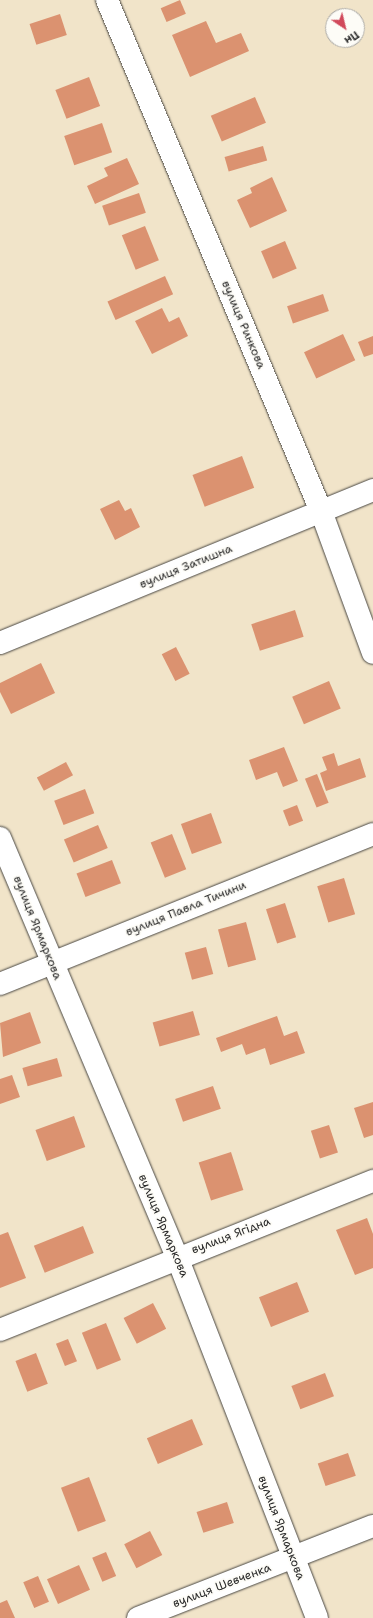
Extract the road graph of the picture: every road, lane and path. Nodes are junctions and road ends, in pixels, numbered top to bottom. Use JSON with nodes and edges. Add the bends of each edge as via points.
{"nodes":[{"id":1,"x":107,"y":0,"type":"edge"},
{"id":2,"x":373,"y":490,"type":"edge"},
{"id":3,"x":321,"y":511,"type":"junction"},
{"id":4,"x":0,"y":643,"type":"edge"},
{"id":5,"x":373,"y":653,"type":"edge"},
{"id":6,"x":373,"y":834,"type":"edge"},
{"id":7,"x":0,"y":838,"type":"edge"},
{"id":8,"x":51,"y":964,"type":"junction"},
{"id":9,"x":0,"y":984,"type":"edge"},
{"id":10,"x":373,"y":1181,"type":"edge"},
{"id":11,"x":177,"y":1257,"type":"junction"},
{"id":12,"x":0,"y":1330,"type":"edge"},
{"id":13,"x":373,"y":1526,"type":"edge"},
{"id":14,"x":293,"y":1559,"type":"junction"},
{"id":15,"x":138,"y":1618,"type":"edge"},
{"id":16,"x":317,"y":1618,"type":"edge"}],
"edges":[{"from":1,"to":3,"type":"street","name":"вулиця Ринкова"},
{"from":2,"to":3,"type":"street","name":"вулиця Затишна"},
{"from":3,"to":4,"type":"street","name":"вулиця Затишна"},
{"from":3,"to":5,"type":"street","name":"вулиця Ринкова"},
{"from":6,"to":8,"type":"street","name":"вулиця Павла Тичини"},
{"from":7,"to":8,"type":"street","name":"вулиця Ярмаркова"},
{"from":8,"to":9,"type":"street","name":"вулиця Павла Тичини"},
{"from":8,"to":11,"type":"street","name":"вулиця Ярмаркова"},
{"from":10,"to":11,"type":"street","name":"вулиця Ягідна"},
{"from":11,"to":12,"type":"street","name":"вулиця Ягідна"},
{"from":11,"to":14,"type":"street","name":"вулиця Ярмаркова"},
{"from":13,"to":14,"type":"street","name":"вулиця Шевченка"},
{"from":14,"to":15,"type":"street","name":"вулиця Шевченка"},
{"from":14,"to":16,"type":"street","name":"вулиця Ярмаркова"}]}
